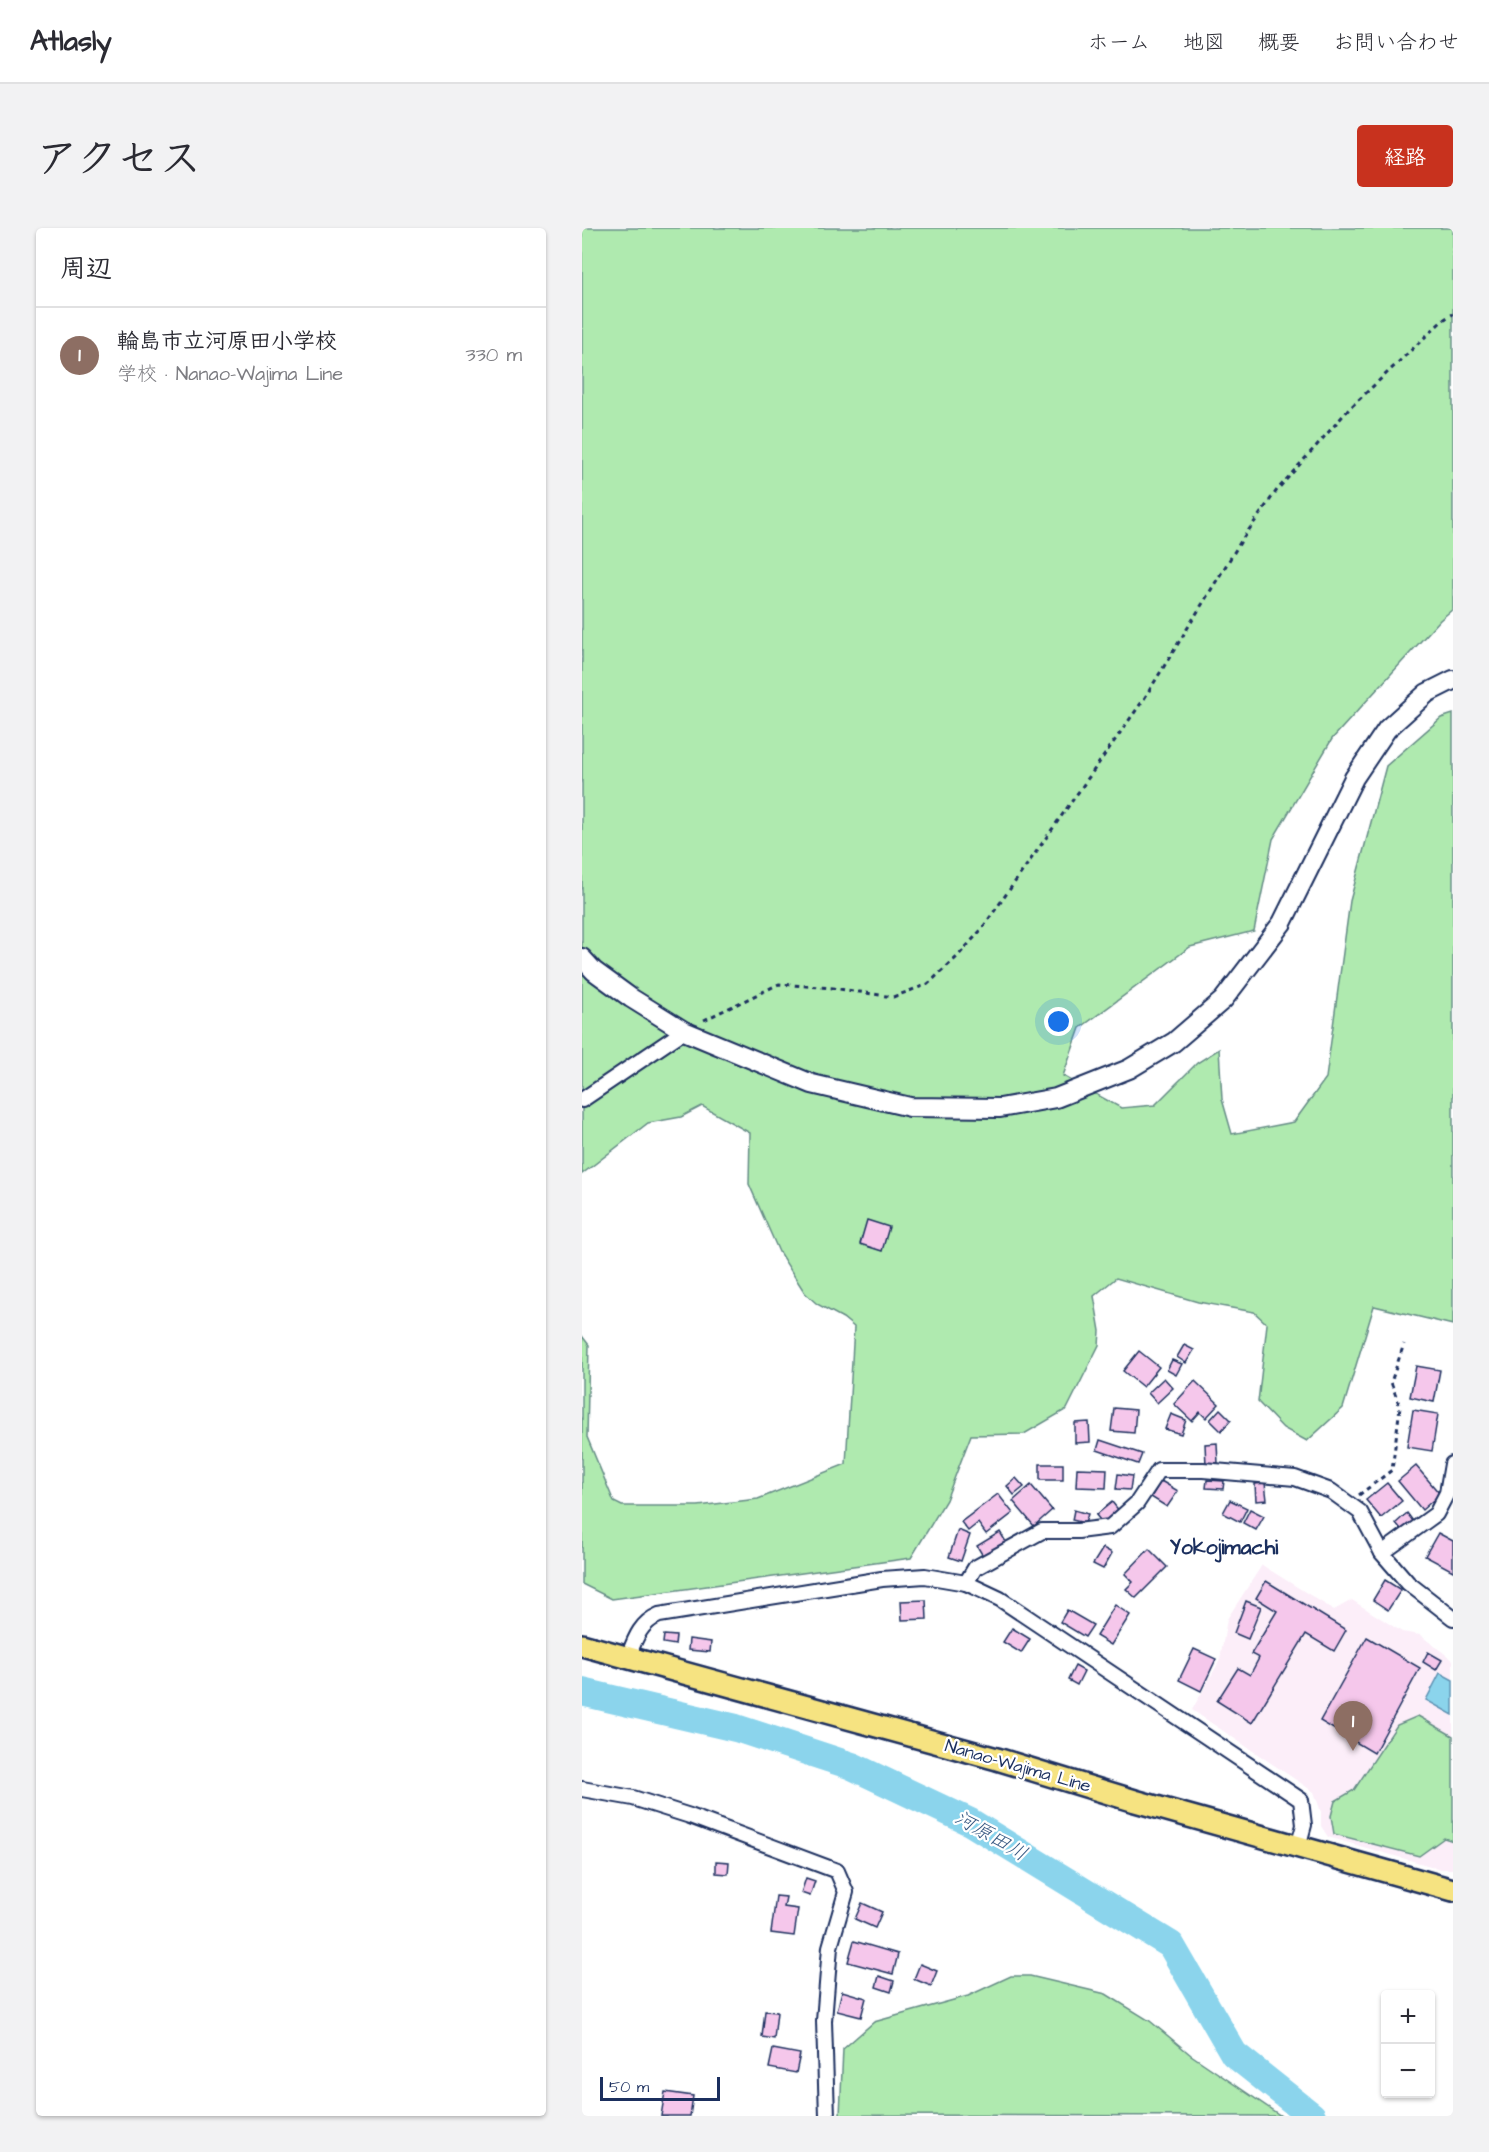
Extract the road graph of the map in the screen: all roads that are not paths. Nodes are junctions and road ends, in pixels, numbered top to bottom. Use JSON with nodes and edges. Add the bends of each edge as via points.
{"nodes":[{"id":1,"x":1453,"y":680,"type":"edge"},
{"id":2,"x":582,"y":958,"type":"edge"},
{"id":3,"x":684,"y":1031,"type":"junction"},
{"id":4,"x":582,"y":1100,"type":"edge"},
{"id":5,"x":1452,"y":1464,"type":"edge"},
{"id":6,"x":1382,"y":1552,"type":"junction"},
{"id":7,"x":966,"y":1583,"type":"junction"},
{"id":8,"x":1453,"y":1618,"type":"edge"},
{"id":9,"x":582,"y":1645,"type":"edge"},
{"id":10,"x":628,"y":1657,"type":"junction"},
{"id":11,"x":582,"y":1789,"type":"edge"},
{"id":12,"x":1298,"y":1847,"type":"junction"},
{"id":13,"x":1453,"y":1890,"type":"edge"},
{"id":14,"x":827,"y":2116,"type":"edge"}],
"edges":[{"from":1,"to":3,"type":"street","via":[[1427,693],[1387,729],[1354,778],[1282,923],[1222,1000],[1174,1042],[1129,1069],[1056,1098],[1000,1108],[910,1107],[812,1084]]},
{"from":2,"to":3,"type":"street","via":[[631,998]]},
{"from":3,"to":4,"type":"street"},
{"from":5,"to":6,"type":"street","via":[[1447,1493],[1436,1514]]},
{"from":6,"to":7,"type":"street","via":[[1360,1512],[1331,1491],[1296,1478],[1159,1470],[1137,1503],[1110,1527],[1042,1531],[975,1568]]},
{"from":6,"to":8,"type":"street","via":[[1408,1583]]},
{"from":7,"to":10,"type":"street","via":[[925,1576],[882,1579],[659,1615],[649,1619],[638,1632]]},
{"from":7,"to":12,"type":"street","via":[[1000,1599],[1301,1800],[1304,1825]]},
{"from":9,"to":10,"type":"main road","name":"Nanao-Wajima Line"},
{"from":10,"to":12,"type":"main road","name":"Nanao-Wajima Line"},
{"from":11,"to":14,"type":"street","via":[[633,1798],[690,1816],[837,1871],[846,1892],[830,1947],[824,2021]]},
{"from":12,"to":13,"type":"main road","name":"Nanao-Wajima Line"}]}
